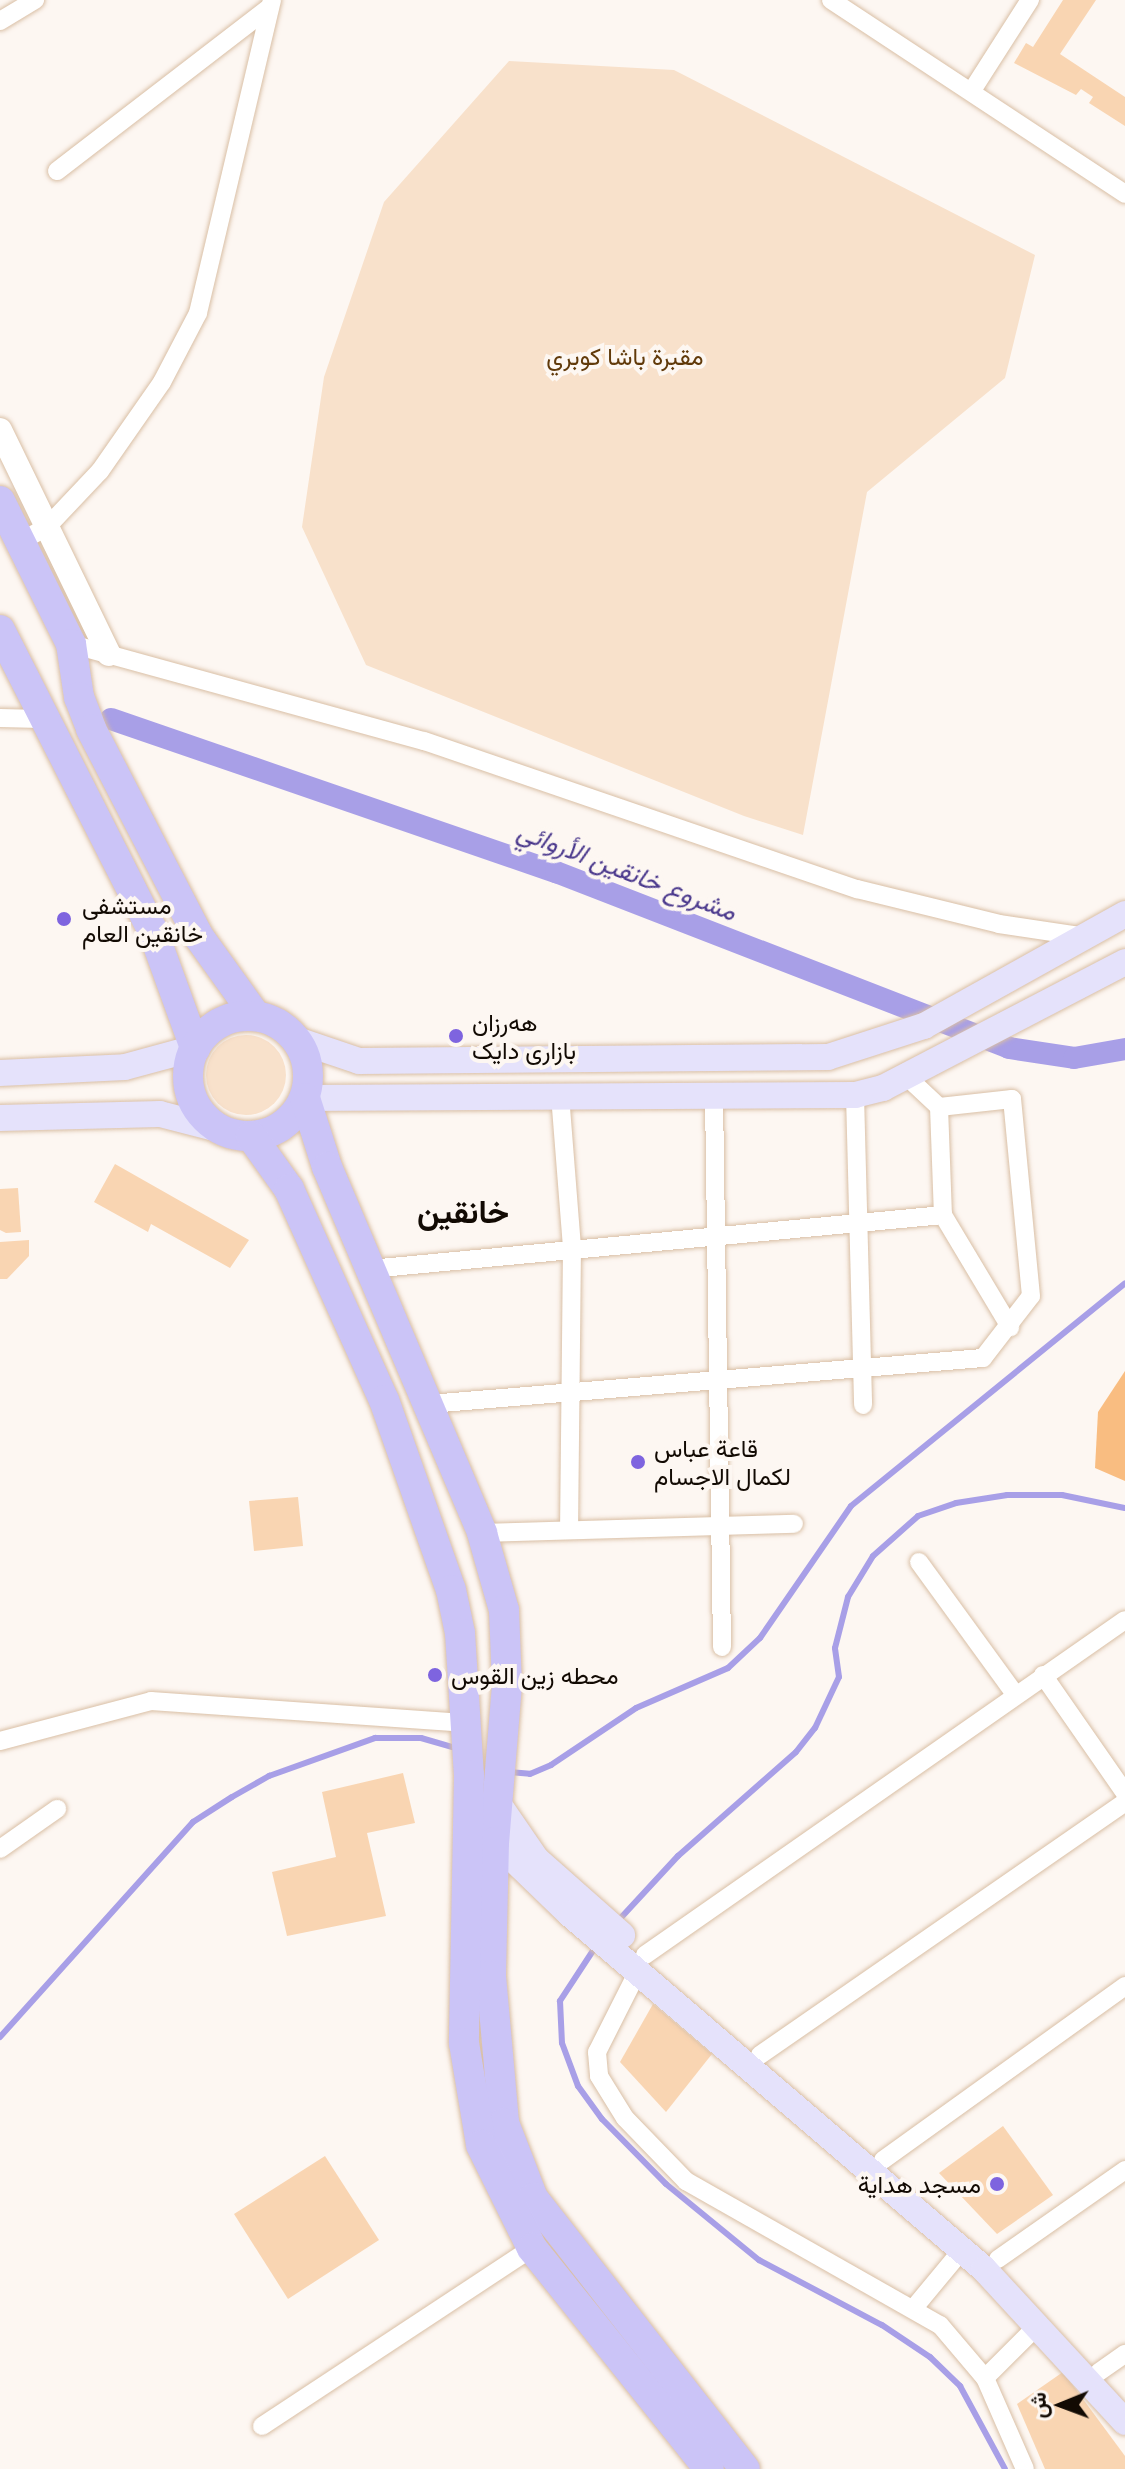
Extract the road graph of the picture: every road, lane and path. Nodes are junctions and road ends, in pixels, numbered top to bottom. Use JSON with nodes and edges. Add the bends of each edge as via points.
{"nodes":[{"id":1,"x":35,"y":0,"type":"edge"},
{"id":2,"x":831,"y":0,"type":"edge"},
{"id":3,"x":1030,"y":0,"type":"edge"},
{"id":4,"x":271,"y":4,"type":"edge"},
{"id":5,"x":0,"y":21,"type":"edge"},
{"id":6,"x":973,"y":89,"type":"junction"},
{"id":7,"x":57,"y":171,"type":"dead end"},
{"id":8,"x":1125,"y":194,"type":"edge"},
{"id":9,"x":0,"y":430,"type":"edge"},
{"id":10,"x":0,"y":501,"type":"edge"},
{"id":11,"x":47,"y":527,"type":"junction"},
{"id":12,"x":19,"y":542,"type":"junction"},
{"id":13,"x":0,"y":630,"type":"edge"},
{"id":14,"x":71,"y":644,"type":"junction"},
{"id":15,"x":109,"y":654,"type":"junction"},
{"id":16,"x":0,"y":718,"type":"edge"},
{"id":17,"x":41,"y":719,"type":"junction"},
{"id":18,"x":1125,"y":914,"type":"edge"},
{"id":19,"x":1086,"y":937,"type":"junction"},
{"id":20,"x":1125,"y":962,"type":"edge"},
{"id":21,"x":255,"y":1015,"type":"junction"},
{"id":22,"x":297,"y":1040,"type":"junction"},
{"id":23,"x":195,"y":1048,"type":"junction"},
{"id":24,"x":847,"y":1054,"type":"junction"},
{"id":25,"x":0,"y":1073,"type":"edge"},
{"id":26,"x":906,"y":1076,"type":"junction"},
{"id":27,"x":560,"y":1095,"type":"junction"},
{"id":28,"x":714,"y":1095,"type":"junction"},
{"id":29,"x":855,"y":1095,"type":"junction"},
{"id":30,"x":305,"y":1098,"type":"junction"},
{"id":31,"x":939,"y":1107,"type":"junction"},
{"id":32,"x":0,"y":1118,"type":"edge"},
{"id":33,"x":237,"y":1133,"type":"junction"},
{"id":34,"x":943,"y":1215,"type":"junction"},
{"id":35,"x":857,"y":1222,"type":"junction"},
{"id":36,"x":716,"y":1233,"type":"junction"},
{"id":37,"x":572,"y":1247,"type":"junction"},
{"id":38,"x":370,"y":1269,"type":"junction"},
{"id":39,"x":1010,"y":1327,"type":"junction"},
{"id":40,"x":864,"y":1369,"type":"junction"},
{"id":41,"x":718,"y":1379,"type":"junction"},
{"id":42,"x":574,"y":1389,"type":"junction"},
{"id":43,"x":425,"y":1392,"type":"junction"},
{"id":44,"x":384,"y":1400,"type":"junction"},
{"id":45,"x":863,"y":1405,"type":"dead end"},
{"id":46,"x":720,"y":1524,"type":"junction"},
{"id":47,"x":794,"y":1524,"type":"dead end"},
{"id":48,"x":569,"y":1529,"type":"junction"},
{"id":49,"x":482,"y":1533,"type":"junction"},
{"id":50,"x":919,"y":1562,"type":"dead end"},
{"id":51,"x":496,"y":1575,"type":"junction"},
{"id":52,"x":451,"y":1590,"type":"junction"},
{"id":53,"x":1125,"y":1620,"type":"edge"},
{"id":54,"x":722,"y":1647,"type":"dead end"},
{"id":55,"x":1043,"y":1675,"type":"junction"},
{"id":56,"x":1015,"y":1694,"type":"junction"},
{"id":57,"x":468,"y":1732,"type":"junction"},
{"id":58,"x":0,"y":1741,"type":"edge"},
{"id":59,"x":1125,"y":1793,"type":"edge"},
{"id":60,"x":497,"y":1795,"type":"junction"},
{"id":61,"x":1125,"y":1802,"type":"edge"},
{"id":62,"x":57,"y":1809,"type":"dead end"},
{"id":63,"x":467,"y":1813,"type":"junction"},
{"id":64,"x":494,"y":1842,"type":"junction"},
{"id":65,"x":0,"y":1849,"type":"edge"},
{"id":66,"x":577,"y":1907,"type":"junction"},
{"id":67,"x":637,"y":1959,"type":"junction"},
{"id":68,"x":1125,"y":1986,"type":"edge"},
{"id":69,"x":760,"y":2055,"type":"junction"},
{"id":70,"x":883,"y":2160,"type":"junction"},
{"id":71,"x":1125,"y":2170,"type":"edge"},
{"id":72,"x":532,"y":2248,"type":"junction"},
{"id":73,"x":962,"y":2250,"type":"junction"},
{"id":74,"x":998,"y":2259,"type":"junction"},
{"id":75,"x":913,"y":2309,"type":"junction"},
{"id":76,"x":1036,"y":2327,"type":"junction"},
{"id":77,"x":1125,"y":2354,"type":"edge"},
{"id":78,"x":985,"y":2378,"type":"junction"},
{"id":79,"x":1098,"y":2383,"type":"junction"},
{"id":80,"x":1125,"y":2397,"type":"edge"},
{"id":81,"x":1125,"y":2422,"type":"edge"},
{"id":82,"x":262,"y":2426,"type":"dead end"},
{"id":83,"x":1125,"y":2434,"type":"edge"},
{"id":84,"x":709,"y":2469,"type":"edge"},
{"id":85,"x":745,"y":2469,"type":"edge"},
{"id":86,"x":1025,"y":2469,"type":"edge"}],
"edges":[{"from":1,"to":5,"type":"street"},
{"from":2,"to":6,"type":"street"},
{"from":3,"to":6,"type":"street"},
{"from":4,"to":7,"type":"street"},
{"from":4,"to":11,"type":"street","via":[[198,313],[130,430],[76,500]]},
{"from":6,"to":8,"type":"street"},
{"from":9,"to":11,"type":"street"},
{"from":10,"to":12,"type":"main road"},
{"from":11,"to":12,"type":"street"},
{"from":11,"to":15,"type":"street"},
{"from":12,"to":14,"type":"main road"},
{"from":13,"to":17,"type":"main road"},
{"from":14,"to":15,"type":"street"},
{"from":14,"to":21,"type":"main road","via":[[79,697],[91,729],[199,937]]},
{"from":15,"to":19,"type":"street","via":[[424,741],[857,889],[999,924]]},
{"from":16,"to":17,"type":"street"},
{"from":17,"to":23,"type":"main road","via":[[152,929]]},
{"from":18,"to":19,"type":"main road"},
{"from":19,"to":24,"type":"main road","via":[[951,1013]]},
{"from":20,"to":26,"type":"main road"},
{"from":21,"to":22,"type":"main road","via":[[286,1028]]},
{"from":21,"to":23,"type":"main road","via":[[220,1022]]},
{"from":22,"to":24,"type":"main road","via":[[359,1061]]},
{"from":22,"to":30,"type":"main road","via":[[308,1069]]},
{"from":23,"to":25,"type":"main road","via":[[125,1067]]},
{"from":23,"to":33,"type":"main road","via":[[189,1066],[192,1094],[206,1119]]},
{"from":24,"to":29,"type":"main road"},
{"from":26,"to":29,"type":"main road"},
{"from":26,"to":31,"type":"street"},
{"from":27,"to":28,"type":"main road"},
{"from":27,"to":30,"type":"main road"},
{"from":27,"to":37,"type":"street"},
{"from":28,"to":29,"type":"main road"},
{"from":28,"to":36,"type":"street"},
{"from":29,"to":35,"type":"street"},
{"from":30,"to":33,"type":"main road","via":[[283,1125]]},
{"from":30,"to":38,"type":"main road"},
{"from":31,"to":34,"type":"street"},
{"from":31,"to":39,"type":"street","via":[[1012,1099],[1031,1296]]},
{"from":32,"to":33,"type":"main road","via":[[160,1114]]},
{"from":33,"to":44,"type":"main road","via":[[289,1189]]},
{"from":34,"to":35,"type":"street"},
{"from":34,"to":39,"type":"street"},
{"from":35,"to":36,"type":"street"},
{"from":35,"to":40,"type":"street"},
{"from":36,"to":37,"type":"street"},
{"from":36,"to":41,"type":"street"},
{"from":37,"to":38,"type":"street"},
{"from":37,"to":42,"type":"street"},
{"from":38,"to":43,"type":"main road"},
{"from":39,"to":40,"type":"street","via":[[983,1358]]},
{"from":40,"to":41,"type":"street"},
{"from":40,"to":45,"type":"street"},
{"from":41,"to":42,"type":"street"},
{"from":41,"to":46,"type":"street"},
{"from":42,"to":43,"type":"street"},
{"from":42,"to":48,"type":"street"},
{"from":43,"to":44,"type":"main road"},
{"from":43,"to":49,"type":"main road"},
{"from":44,"to":52,"type":"main road"},
{"from":46,"to":47,"type":"street"},
{"from":46,"to":48,"type":"street"},
{"from":46,"to":54,"type":"street"},
{"from":48,"to":49,"type":"street"},
{"from":49,"to":51,"type":"main road"},
{"from":50,"to":56,"type":"street"},
{"from":51,"to":52,"type":"main road"},
{"from":51,"to":60,"type":"main road","via":[[507,1643]]},
{"from":52,"to":57,"type":"main road"},
{"from":53,"to":55,"type":"street"},
{"from":55,"to":56,"type":"street"},
{"from":55,"to":59,"type":"street"},
{"from":56,"to":67,"type":"street"},
{"from":57,"to":58,"type":"street","via":[[151,1701]]},
{"from":57,"to":63,"type":"main road"},
{"from":60,"to":64,"type":"main road"},
{"from":60,"to":66,"type":"main road","via":[[524,1846]]},
{"from":61,"to":69,"type":"street"},
{"from":62,"to":65,"type":"street"},
{"from":63,"to":64,"type":"main road"},
{"from":63,"to":72,"type":"main road","via":[[462,1998],[468,2083],[481,2145]]},
{"from":64,"to":66,"type":"main road"},
{"from":64,"to":85,"type":"main road","via":[[492,2027],[504,2123],[515,2157],[533,2198]]},
{"from":66,"to":67,"type":"main road"},
{"from":67,"to":69,"type":"main road"},
{"from":67,"to":73,"type":"main road"},
{"from":67,"to":75,"type":"street","via":[[600,2041],[596,2066],[604,2087],[637,2133],[686,2181],[728,2208]]},
{"from":68,"to":70,"type":"street"},
{"from":69,"to":70,"type":"main road"},
{"from":70,"to":74,"type":"main road"},
{"from":71,"to":74,"type":"street"},
{"from":72,"to":82,"type":"street"},
{"from":72,"to":84,"type":"main road"},
{"from":73,"to":75,"type":"street"},
{"from":73,"to":76,"type":"main road"},
{"from":74,"to":79,"type":"main road"},
{"from":75,"to":78,"type":"street","via":[[956,2340]]},
{"from":76,"to":78,"type":"street"},
{"from":76,"to":79,"type":"main road"},
{"from":77,"to":79,"type":"street"},
{"from":78,"to":86,"type":"street"},
{"from":79,"to":80,"type":"main road"},
{"from":79,"to":81,"type":"main road"},
{"from":79,"to":83,"type":"street"}]}
